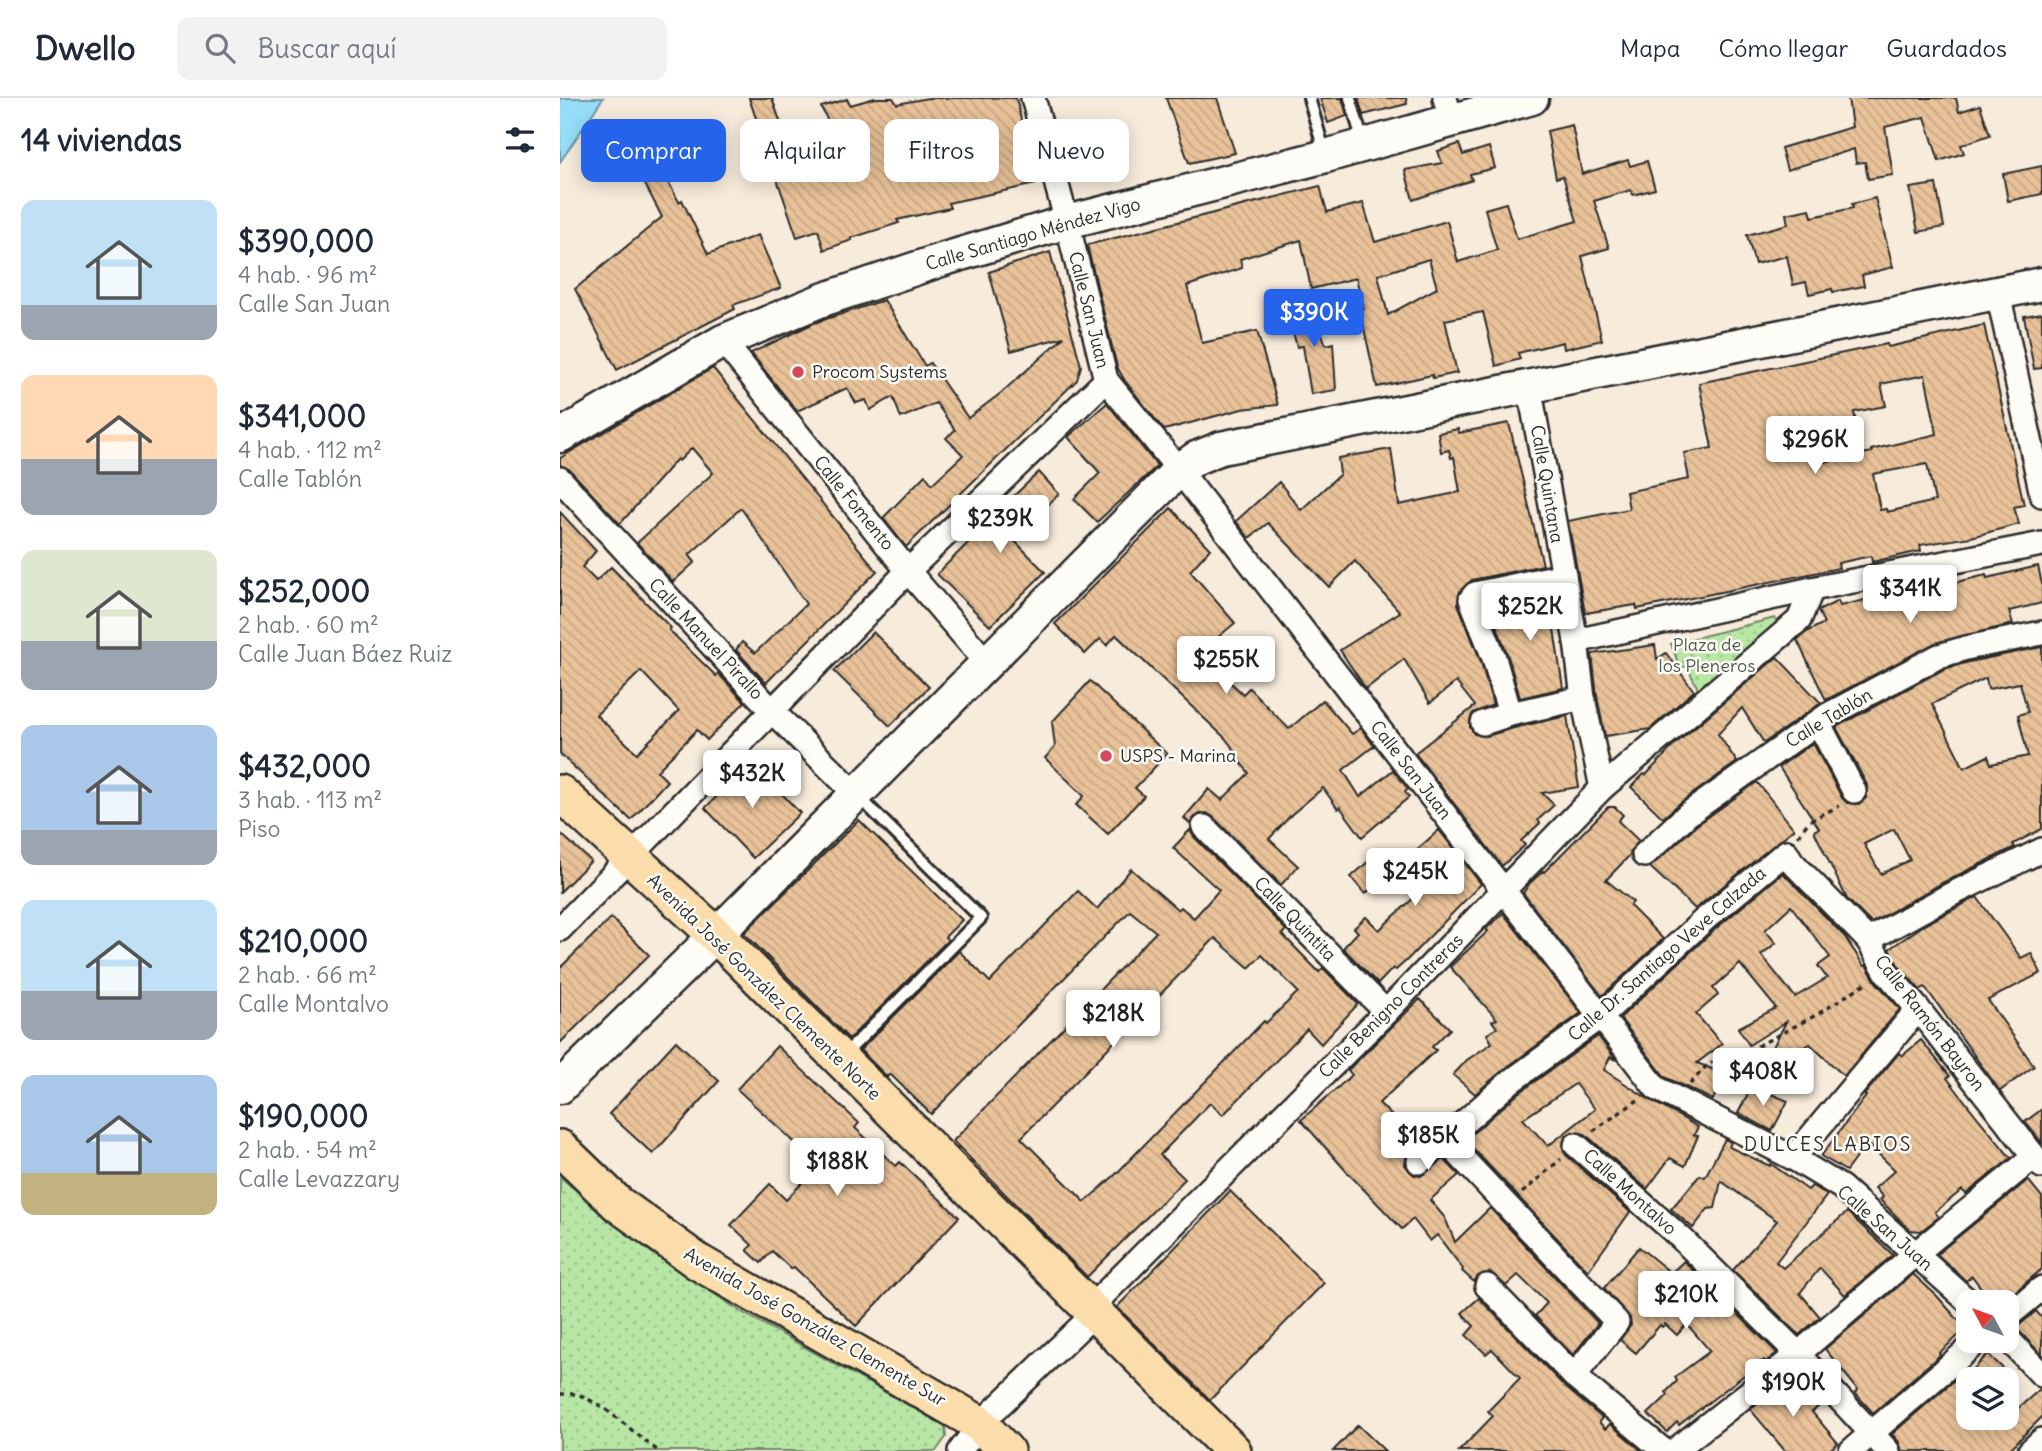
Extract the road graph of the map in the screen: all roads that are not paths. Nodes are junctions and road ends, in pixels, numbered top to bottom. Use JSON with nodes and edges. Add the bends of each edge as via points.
{"nodes":[{"id":1,"x":1033,"y":98,"type":"edge"},
{"id":2,"x":1309,"y":98,"type":"edge"},
{"id":3,"x":1350,"y":98,"type":"edge"},
{"id":4,"x":1532,"y":98,"type":"edge"},
{"id":5,"x":1489,"y":104,"type":"edge"},
{"id":6,"x":1448,"y":109,"type":"edge"},
{"id":7,"x":1364,"y":145,"type":"junction"},
{"id":8,"x":1326,"y":156,"type":"junction"},
{"id":9,"x":1067,"y":222,"type":"junction"},
{"id":10,"x":2042,"y":284,"type":"edge"},
{"id":11,"x":1998,"y":293,"type":"junction"},
{"id":12,"x":723,"y":341,"type":"junction"},
{"id":13,"x":1106,"y":380,"type":"junction"},
{"id":14,"x":1529,"y":386,"type":"junction"},
{"id":15,"x":560,"y":436,"type":"edge"},
{"id":16,"x":1179,"y":470,"type":"junction"},
{"id":17,"x":560,"y":479,"type":"edge"},
{"id":18,"x":2042,"y":495,"type":"edge"},
{"id":19,"x":2042,"y":544,"type":"edge"},
{"id":20,"x":908,"y":571,"type":"junction"},
{"id":21,"x":1563,"y":575,"type":"junction"},
{"id":22,"x":1812,"y":589,"type":"junction"},
{"id":23,"x":2042,"y":633,"type":"edge"},
{"id":24,"x":1576,"y":641,"type":"junction"},
{"id":25,"x":987,"y":663,"type":"junction"},
{"id":26,"x":1583,"y":698,"type":"junction"},
{"id":27,"x":773,"y":712,"type":"junction"},
{"id":28,"x":1510,"y":714,"type":"junction"},
{"id":29,"x":1818,"y":722,"type":"junction"},
{"id":30,"x":1483,"y":723,"type":"dead end"},
{"id":31,"x":1602,"y":788,"type":"junction"},
{"id":32,"x":1854,"y":791,"type":"road end"},
{"id":33,"x":560,"y":793,"type":"edge"},
{"id":34,"x":856,"y":794,"type":"junction"},
{"id":35,"x":1204,"y":827,"type":"dead end"},
{"id":36,"x":2042,"y":850,"type":"edge"},
{"id":37,"x":1786,"y":852,"type":"joint"},
{"id":38,"x":1644,"y":855,"type":"dead end"},
{"id":39,"x":628,"y":856,"type":"junction"},
{"id":40,"x":1505,"y":890,"type":"junction"},
{"id":41,"x":560,"y":929,"type":"edge"},
{"id":42,"x":716,"y":935,"type":"junction"},
{"id":43,"x":1868,"y":940,"type":"junction"},
{"id":44,"x":1918,"y":1009,"type":"junction"},
{"id":45,"x":1386,"y":1012,"type":"junction"},
{"id":46,"x":1601,"y":1016,"type":"junction"},
{"id":47,"x":840,"y":1059,"type":"junction"},
{"id":48,"x":560,"y":1087,"type":"edge"},
{"id":49,"x":1446,"y":1140,"type":"junction"},
{"id":50,"x":1576,"y":1145,"type":"dead end"},
{"id":51,"x":560,"y":1148,"type":"edge"},
{"id":52,"x":1793,"y":1158,"type":"junction"},
{"id":53,"x":1419,"y":1162,"type":"dead end"},
{"id":54,"x":2038,"y":1162,"type":"edge"},
{"id":55,"x":1915,"y":1254,"type":"junction"},
{"id":56,"x":1487,"y":1286,"type":"dead end"},
{"id":57,"x":2042,"y":1288,"type":"edge"},
{"id":58,"x":1956,"y":1290,"type":"edge"},
{"id":59,"x":2020,"y":1306,"type":"edge"},
{"id":60,"x":1091,"y":1311,"type":"junction"},
{"id":61,"x":2020,"y":1352,"type":"edge"},
{"id":62,"x":1964,"y":1353,"type":"edge"},
{"id":63,"x":1798,"y":1354,"type":"junction"},
{"id":64,"x":2042,"y":1375,"type":"edge"},
{"id":65,"x":1574,"y":1376,"type":"junction"},
{"id":66,"x":1872,"y":1432,"type":"junction"},
{"id":67,"x":970,"y":1438,"type":"edge"},
{"id":68,"x":2042,"y":1440,"type":"edge"},
{"id":69,"x":1006,"y":1451,"type":"edge"},
{"id":70,"x":1233,"y":1451,"type":"edge"},
{"id":71,"x":1664,"y":1451,"type":"edge"},
{"id":72,"x":1674,"y":1451,"type":"edge"},
{"id":73,"x":1851,"y":1451,"type":"edge"},
{"id":74,"x":1888,"y":1451,"type":"edge"},
{"id":75,"x":2030,"y":1451,"type":"edge"}],
"edges":[{"from":1,"to":9,"type":"street","name":"Calle San Juan"},
{"from":2,"to":8,"type":"lane"},
{"from":3,"to":7,"type":"lane"},
{"from":4,"to":5,"type":"street","name":"Calle Santiago Méndez Vigo"},
{"from":5,"to":6,"type":"street","name":"Calle Santiago Méndez Vigo"},
{"from":6,"to":7,"type":"street","name":"Calle Santiago Méndez Vigo"},
{"from":7,"to":8,"type":"street","name":"Calle Santiago Méndez Vigo"},
{"from":8,"to":9,"type":"street","name":"Calle Santiago Méndez Vigo"},
{"from":9,"to":12,"type":"street","name":"Calle Santiago Méndez Vigo","via":[[835,296]]},
{"from":9,"to":13,"type":"street","name":"Calle San Juan"},
{"from":10,"to":11,"type":"street"},
{"from":11,"to":14,"type":"street"},
{"from":11,"to":18,"type":"street"},
{"from":12,"to":15,"type":"street","name":"Calle Santiago Méndez Vigo"},
{"from":12,"to":20,"type":"street","name":"Calle Fomento"},
{"from":13,"to":16,"type":"street","name":"Calle San Juan"},
{"from":13,"to":20,"type":"street"},
{"from":14,"to":16,"type":"street","via":[[1221,448]]},
{"from":14,"to":21,"type":"street","name":"Calle Quintana"},
{"from":16,"to":25,"type":"street"},
{"from":16,"to":40,"type":"street","name":"Calle San Juan"},
{"from":17,"to":27,"type":"street","name":"Calle Manuel Pirallo"},
{"from":19,"to":22,"type":"street"},
{"from":20,"to":25,"type":"street","name":"Calle Fomento"},
{"from":20,"to":27,"type":"street"},
{"from":21,"to":24,"type":"street","name":"Calle Quintana"},
{"from":21,"to":28,"type":"street","via":[[1475,594],[1471,599]]},
{"from":22,"to":24,"type":"street"},
{"from":22,"to":31,"type":"street","name":"Calle Benigno Contreras","via":[[1800,620]]},
{"from":23,"to":29,"type":"street","name":"Calle Tablón","via":[[1939,656]]},
{"from":24,"to":26,"type":"street","name":"Calle Quintana"},
{"from":25,"to":34,"type":"street"},
{"from":26,"to":28,"type":"street"},
{"from":26,"to":31,"type":"street","name":"Calle Quintana"},
{"from":27,"to":34,"type":"street","name":"Calle Manuel Pirallo"},
{"from":27,"to":39,"type":"street"},
{"from":28,"to":30,"type":"street"},
{"from":29,"to":32,"type":"street"},
{"from":29,"to":38,"type":"street","name":"Calle Tablón","via":[[1688,814]]},
{"from":31,"to":40,"type":"street","name":"Calle Benigno Contreras"},
{"from":33,"to":39,"type":"main road","name":"Avenida José González Clemente Norte"},
{"from":34,"to":42,"type":"street"},
{"from":34,"to":47,"type":"lane","via":[[981,919]]},
{"from":35,"to":45,"type":"street","name":"Calle Quintita"},
{"from":36,"to":43,"type":"street"},
{"from":37,"to":43,"type":"street","name":"Calle Ramón Bayron"},
{"from":37,"to":46,"type":"street","name":"Calle Dr. Santiago Veve Calzada","via":[[1705,919]]},
{"from":39,"to":41,"type":"street"},
{"from":39,"to":42,"type":"main road","name":"Avenida José González Clemente Norte"},
{"from":40,"to":45,"type":"street","name":"Calle Benigno Contreras"},
{"from":40,"to":46,"type":"street","name":"Calle San Juan"},
{"from":42,"to":47,"type":"main road","name":"Avenida José González Clemente Norte"},
{"from":42,"to":48,"type":"street"},
{"from":43,"to":44,"type":"street","name":"Calle Ramón Bayron","via":[[1887,973]]},
{"from":44,"to":52,"type":"street"},
{"from":44,"to":54,"type":"street","name":"Calle Ramón Bayron"},
{"from":45,"to":60,"type":"street","name":"Calle Benigno Contreras"},
{"from":46,"to":49,"type":"street","name":"Calle Dr. Santiago Veve Calzada","via":[[1510,1082]]},
{"from":46,"to":52,"type":"street","name":"Calle San Juan","via":[[1656,1088]]},
{"from":47,"to":60,"type":"main road","name":"Avenida José González Clemente Norte"},
{"from":49,"to":53,"type":"street","name":"Calle Dr. Santiago Veve Calzada"},
{"from":49,"to":65,"type":"street","via":[[1618,1322]]},
{"from":50,"to":63,"type":"street","name":"Calle Montalvo","via":[[1681,1238]]},
{"from":51,"to":67,"type":"main road","name":"Avenida José González Clemente Sur","via":[[618,1204],[698,1262]]},
{"from":52,"to":55,"type":"street","name":"Calle San Juan","via":[[1841,1187]]},
{"from":54,"to":55,"type":"street"},
{"from":55,"to":58,"type":"street","name":"Calle San Juan"},
{"from":55,"to":63,"type":"street"},
{"from":56,"to":65,"type":"street"},
{"from":57,"to":59,"type":"street"},
{"from":60,"to":67,"type":"street","name":"Calle Benigno Contreras"},
{"from":60,"to":70,"type":"main road","name":"Avenida José González Clemente Norte"},
{"from":61,"to":64,"type":"street"},
{"from":62,"to":66,"type":"street"},
{"from":63,"to":66,"type":"street","name":"Calle Montalvo"},
{"from":63,"to":72,"type":"street"},
{"from":65,"to":71,"type":"street"},
{"from":66,"to":73,"type":"street"},
{"from":66,"to":74,"type":"street","name":"Calle Montalvo"},
{"from":67,"to":69,"type":"main road","name":"Avenida José González Clemente Sur"},
{"from":68,"to":75,"type":"street"}]}
